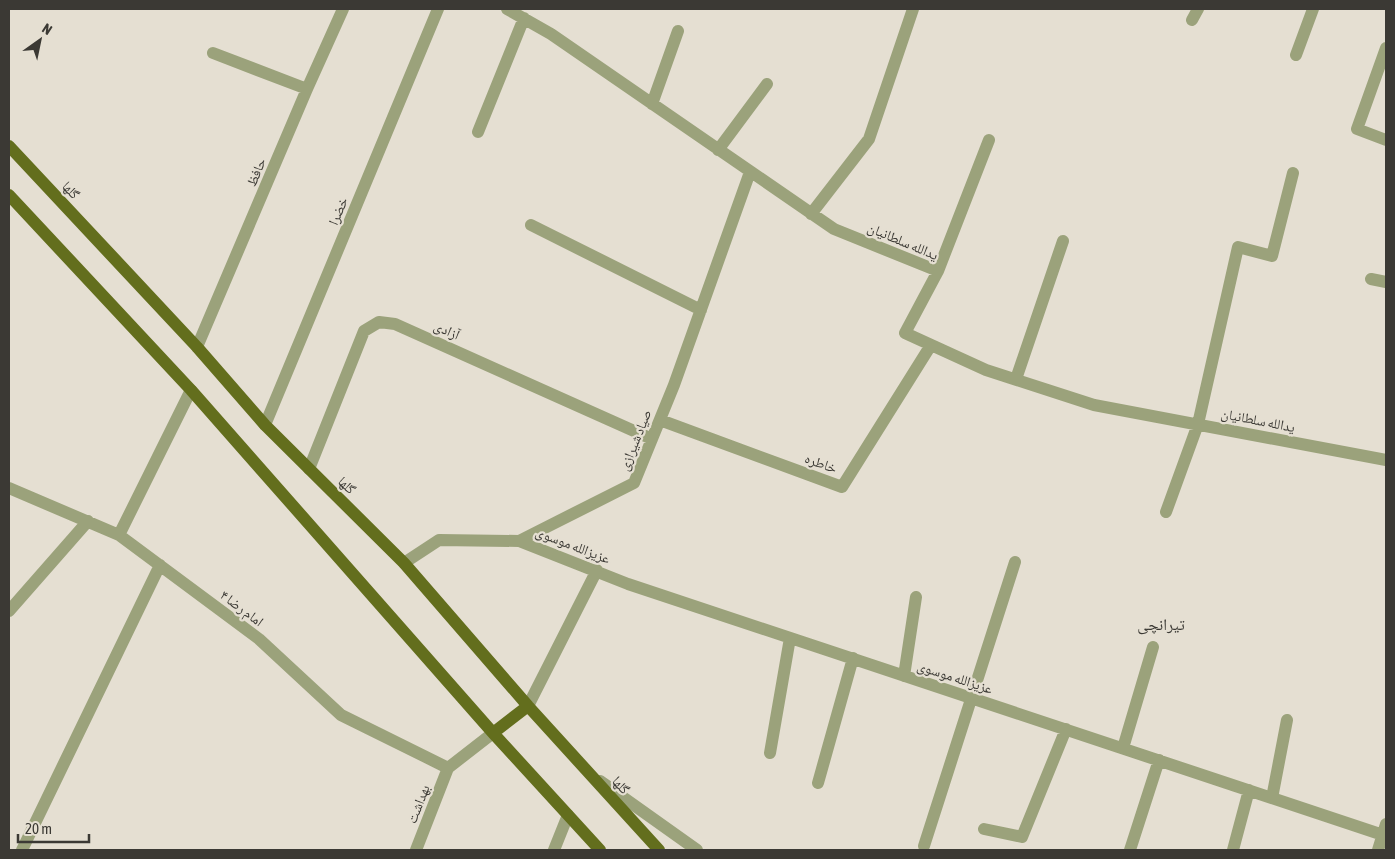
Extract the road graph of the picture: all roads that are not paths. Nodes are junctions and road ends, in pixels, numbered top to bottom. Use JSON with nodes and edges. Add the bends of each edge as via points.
{"nodes":[{"id":1,"x":344,"y":9,"type":"edge"},
{"id":2,"x":438,"y":9,"type":"edge"},
{"id":3,"x":507,"y":9,"type":"edge"},
{"id":4,"x":913,"y":9,"type":"edge"},
{"id":5,"x":1313,"y":9,"type":"edge"},
{"id":6,"x":524,"y":18,"type":"junction"},
{"id":7,"x":678,"y":31,"type":"dead end"},
{"id":8,"x":1386,"y":48,"type":"edge"},
{"id":9,"x":213,"y":53,"type":"dead end"},
{"id":10,"x":1296,"y":55,"type":"dead end"},
{"id":11,"x":767,"y":84,"type":"dead end"},
{"id":12,"x":307,"y":89,"type":"junction"},
{"id":13,"x":652,"y":104,"type":"junction"},
{"id":14,"x":478,"y":132,"type":"dead end"},
{"id":15,"x":989,"y":140,"type":"dead end"},
{"id":16,"x":1386,"y":140,"type":"edge"},
{"id":17,"x":9,"y":146,"type":"edge"},
{"id":18,"x":718,"y":150,"type":"junction"},
{"id":19,"x":750,"y":172,"type":"junction"},
{"id":20,"x":1293,"y":173,"type":"dead end"},
{"id":21,"x":9,"y":195,"type":"edge"},
{"id":22,"x":811,"y":214,"type":"junction"},
{"id":23,"x":531,"y":225,"type":"dead end"},
{"id":24,"x":1063,"y":241,"type":"dead end"},
{"id":25,"x":938,"y":271,"type":"junction"},
{"id":26,"x":1370,"y":279,"type":"dead end"},
{"id":27,"x":1386,"y":282,"type":"edge"},
{"id":28,"x":700,"y":310,"type":"junction"},
{"id":29,"x":931,"y":345,"type":"junction"},
{"id":30,"x":197,"y":347,"type":"junction"},
{"id":31,"x":1016,"y":379,"type":"junction"},
{"id":32,"x":191,"y":390,"type":"junction"},
{"id":33,"x":660,"y":420,"type":"junction"},
{"id":34,"x":1198,"y":424,"type":"junction"},
{"id":35,"x":264,"y":425,"type":"junction"},
{"id":36,"x":652,"y":439,"type":"junction"},
{"id":37,"x":1386,"y":460,"type":"edge"},
{"id":38,"x":309,"y":469,"type":"junction"},
{"id":39,"x":9,"y":488,"type":"edge"},
{"id":40,"x":1166,"y":512,"type":"dead end"},
{"id":41,"x":88,"y":521,"type":"junction"},
{"id":42,"x":119,"y":535,"type":"junction"},
{"id":43,"x":519,"y":541,"type":"junction"},
{"id":44,"x":1015,"y":562,"type":"dead end"},
{"id":45,"x":404,"y":563,"type":"junction"},
{"id":46,"x":160,"y":565,"type":"junction"},
{"id":47,"x":597,"y":570,"type":"junction"},
{"id":48,"x":916,"y":597,"type":"dead end"},
{"id":49,"x":9,"y":611,"type":"edge"},
{"id":50,"x":790,"y":638,"type":"junction"},
{"id":51,"x":1153,"y":647,"type":"dead end"},
{"id":52,"x":853,"y":658,"type":"junction"},
{"id":53,"x":904,"y":676,"type":"junction"},
{"id":54,"x":970,"y":698,"type":"junction"},
{"id":55,"x":528,"y":706,"type":"junction"},
{"id":56,"x":1287,"y":720,"type":"dead end"},
{"id":57,"x":1066,"y":729,"type":"junction"},
{"id":58,"x":493,"y":733,"type":"junction"},
{"id":59,"x":1123,"y":748,"type":"junction"},
{"id":60,"x":770,"y":752,"type":"dead end"},
{"id":61,"x":1159,"y":760,"type":"junction"},
{"id":62,"x":448,"y":768,"type":"junction"},
{"id":63,"x":592,"y":775,"type":"junction"},
{"id":64,"x":818,"y":783,"type":"dead end"},
{"id":65,"x":1249,"y":790,"type":"junction"},
{"id":66,"x":1272,"y":798,"type":"junction"},
{"id":67,"x":568,"y":815,"type":"junction"},
{"id":68,"x":984,"y":829,"type":"dead end"},
{"id":69,"x":1385,"y":832,"type":"edge"},
{"id":70,"x":924,"y":846,"type":"dead end"},
{"id":71,"x":22,"y":850,"type":"edge"},
{"id":72,"x":416,"y":850,"type":"edge"},
{"id":73,"x":554,"y":850,"type":"edge"},
{"id":74,"x":600,"y":850,"type":"edge"},
{"id":75,"x":659,"y":850,"type":"edge"},
{"id":76,"x":697,"y":850,"type":"edge"},
{"id":77,"x":1130,"y":850,"type":"edge"},
{"id":78,"x":1233,"y":850,"type":"edge"},
{"id":79,"x":1378,"y":850,"type":"edge"}],
"edges":[{"from":1,"to":12,"type":"street","name":"حافظ"},
{"from":2,"to":35,"type":"street","name":"خضرا"},
{"from":3,"to":6,"type":"street","name":"یدالله سلطانیان"},
{"from":4,"to":22,"type":"street","via":[[869,139]]},
{"from":5,"to":10,"type":"street"},
{"from":6,"to":13,"type":"street","name":"یدالله سلطانیان"},
{"from":6,"to":14,"type":"street"},
{"from":7,"to":13,"type":"street"},
{"from":8,"to":16,"type":"street","via":[[1357,129]]},
{"from":9,"to":12,"type":"street"},
{"from":11,"to":18,"type":"street"},
{"from":12,"to":30,"type":"street","name":"حافظ"},
{"from":13,"to":18,"type":"street","name":"یدالله سلطانیان"},
{"from":15,"to":25,"type":"street"},
{"from":17,"to":30,"type":"main road","name":"گلها"},
{"from":18,"to":19,"type":"street","name":"یدالله سلطانیان"},
{"from":19,"to":22,"type":"street","name":"یدالله سلطانیان"},
{"from":19,"to":28,"type":"street","name":"صیاد شیرازی"},
{"from":20,"to":34,"type":"street","via":[[1272,256],[1238,247]]},
{"from":21,"to":32,"type":"main road"},
{"from":22,"to":25,"type":"street","name":"یدالله سلطانیان","via":[[834,229]]},
{"from":23,"to":28,"type":"street"},
{"from":24,"to":31,"type":"street"},
{"from":25,"to":29,"type":"street","name":"یدالله سلطانیان","via":[[905,333]]},
{"from":26,"to":27,"type":"street"},
{"from":28,"to":33,"type":"street","name":"صیاد شیرازی"},
{"from":29,"to":31,"type":"street","name":"یدالله سلطانیان","via":[[986,370]]},
{"from":29,"to":33,"type":"street","name":"خاطره","via":[[842,487]]},
{"from":30,"to":35,"type":"main road","name":"گلها"},
{"from":31,"to":34,"type":"street","name":"یدالله سلطانیان","via":[[1094,405]]},
{"from":32,"to":42,"type":"street"},
{"from":32,"to":58,"type":"main road"},
{"from":33,"to":36,"type":"street","name":"صیاد شیرازی"},
{"from":34,"to":37,"type":"street","name":"یدالله سلطانیان"},
{"from":34,"to":40,"type":"street"},
{"from":35,"to":38,"type":"main road","name":"گلها"},
{"from":36,"to":38,"type":"street","name":"آزادی","via":[[395,324],[379,322],[364,331]]},
{"from":36,"to":43,"type":"street","name":"صیاد شیرازی","via":[[634,483]]},
{"from":38,"to":45,"type":"main road","name":"گلها"},
{"from":39,"to":41,"type":"street","name":"امام رضا ۴"},
{"from":41,"to":42,"type":"street","name":"امام رضا ۴"},
{"from":41,"to":49,"type":"street"},
{"from":42,"to":46,"type":"street","name":"امام رضا ۴"},
{"from":43,"to":45,"type":"street","name":"صیاد شیرازی","via":[[439,540]]},
{"from":43,"to":47,"type":"street","name":"عزیزالله موسوی"},
{"from":44,"to":54,"type":"street"},
{"from":45,"to":55,"type":"main road","name":"گلها"},
{"from":46,"to":62,"type":"street","name":"امام رضا ۴","via":[[259,639],[341,715]]},
{"from":46,"to":71,"type":"street"},
{"from":47,"to":50,"type":"street","name":"عزیزالله موسوی","via":[[628,584]]},
{"from":47,"to":55,"type":"street"},
{"from":48,"to":53,"type":"street"},
{"from":50,"to":52,"type":"street","name":"عزیزالله موسوی"},
{"from":50,"to":60,"type":"street"},
{"from":51,"to":59,"type":"street"},
{"from":52,"to":53,"type":"street","name":"عزیزالله موسوی"},
{"from":52,"to":64,"type":"street"},
{"from":53,"to":54,"type":"street","name":"عزیزالله موسوی"},
{"from":54,"to":57,"type":"street","name":"عزیزالله موسوی"},
{"from":54,"to":70,"type":"street"},
{"from":55,"to":58,"type":"main road"},
{"from":55,"to":63,"type":"main road","name":"گلها"},
{"from":56,"to":66,"type":"street"},
{"from":57,"to":59,"type":"street","name":"عزیزالله موسوی"},
{"from":57,"to":68,"type":"street","via":[[1022,837]]},
{"from":58,"to":62,"type":"street"},
{"from":58,"to":67,"type":"main road"},
{"from":59,"to":61,"type":"street","name":"عزیزالله موسوی"},
{"from":61,"to":65,"type":"street","name":"عزیزالله موسوی"},
{"from":61,"to":77,"type":"street"},
{"from":62,"to":72,"type":"street","name":"بهداشت"},
{"from":63,"to":75,"type":"main road","name":"گلها"},
{"from":63,"to":76,"type":"street"},
{"from":65,"to":66,"type":"street","name":"عزیزالله موسوی"},
{"from":65,"to":78,"type":"street"},
{"from":66,"to":69,"type":"street","name":"عزیزالله موسوی"},
{"from":67,"to":73,"type":"street"},
{"from":67,"to":74,"type":"main road"},
{"from":69,"to":79,"type":"street"}]}
